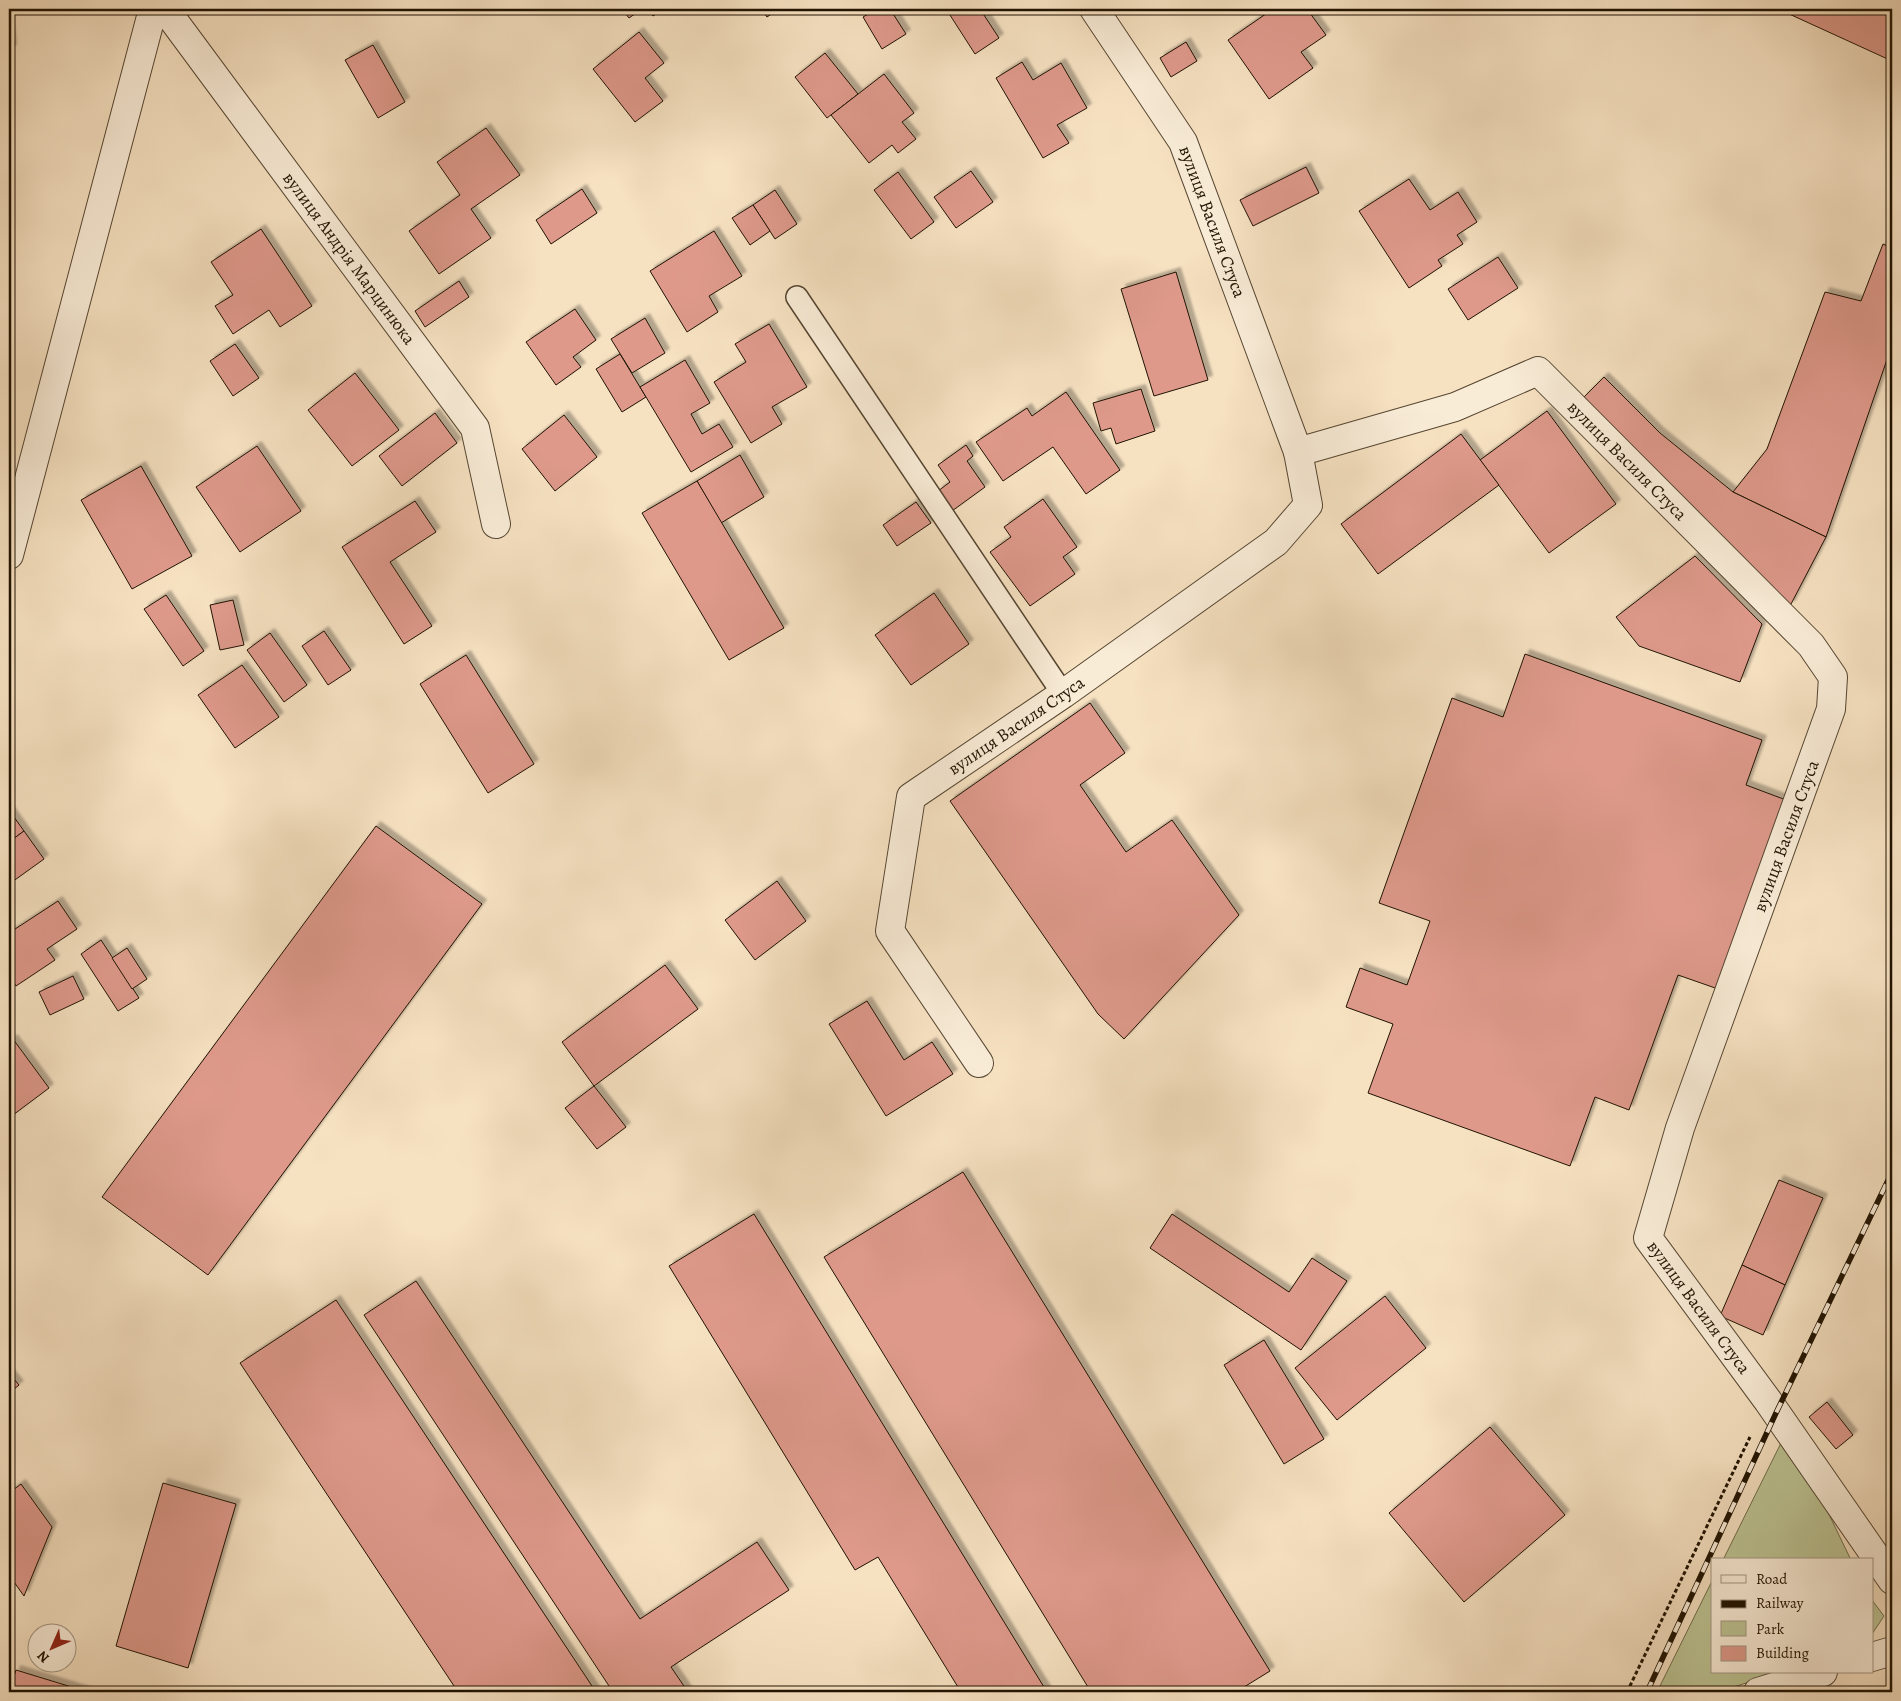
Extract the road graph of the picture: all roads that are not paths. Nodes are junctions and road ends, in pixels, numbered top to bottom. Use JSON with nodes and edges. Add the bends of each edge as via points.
{"nodes":[{"id":1,"x":153,"y":9,"type":"edge"},
{"id":2,"x":165,"y":9,"type":"edge"},
{"id":3,"x":1094,"y":9,"type":"edge"},
{"id":4,"x":797,"y":297,"type":"dead end"},
{"id":5,"x":1298,"y":452,"type":"junction"},
{"id":6,"x":496,"y":524,"type":"dead end"},
{"id":7,"x":9,"y":555,"type":"edge"},
{"id":8,"x":1063,"y":694,"type":"junction"},
{"id":9,"x":979,"y":1063,"type":"dead end"},
{"id":10,"x":1892,"y":1580,"type":"edge"},
{"id":11,"x":1892,"y":1651,"type":"edge"},
{"id":12,"x":1874,"y":1656,"type":"edge"},
{"id":13,"x":1816,"y":1674,"type":"edge"},
{"id":14,"x":1758,"y":1692,"type":"edge"}],
"edges":[{"from":1,"to":7,"type":"street"},
{"from":2,"to":6,"type":"street","name":"вулиця Андрія Марцинюка","via":[[475,428]]},
{"from":3,"to":5,"type":"street","name":"вулиця Василя Стуса","via":[[1183,142]]},
{"from":4,"to":8,"type":"lane"},
{"from":5,"to":8,"type":"street","name":"вулиця Василя Стуса","via":[[1308,505],[1276,542]]},
{"from":5,"to":10,"type":"street","name":"вулиця Василя Стуса","via":[[1455,407],[1538,371],[1811,645],[1833,678],[1831,709],[1680,1128],[1648,1238],[1768,1401]]},
{"from":8,"to":9,"type":"street","name":"вулиця Василя Стуса","via":[[911,797],[890,931]]},
{"from":11,"to":12,"type":"street"},
{"from":13,"to":14,"type":"street"}]}
